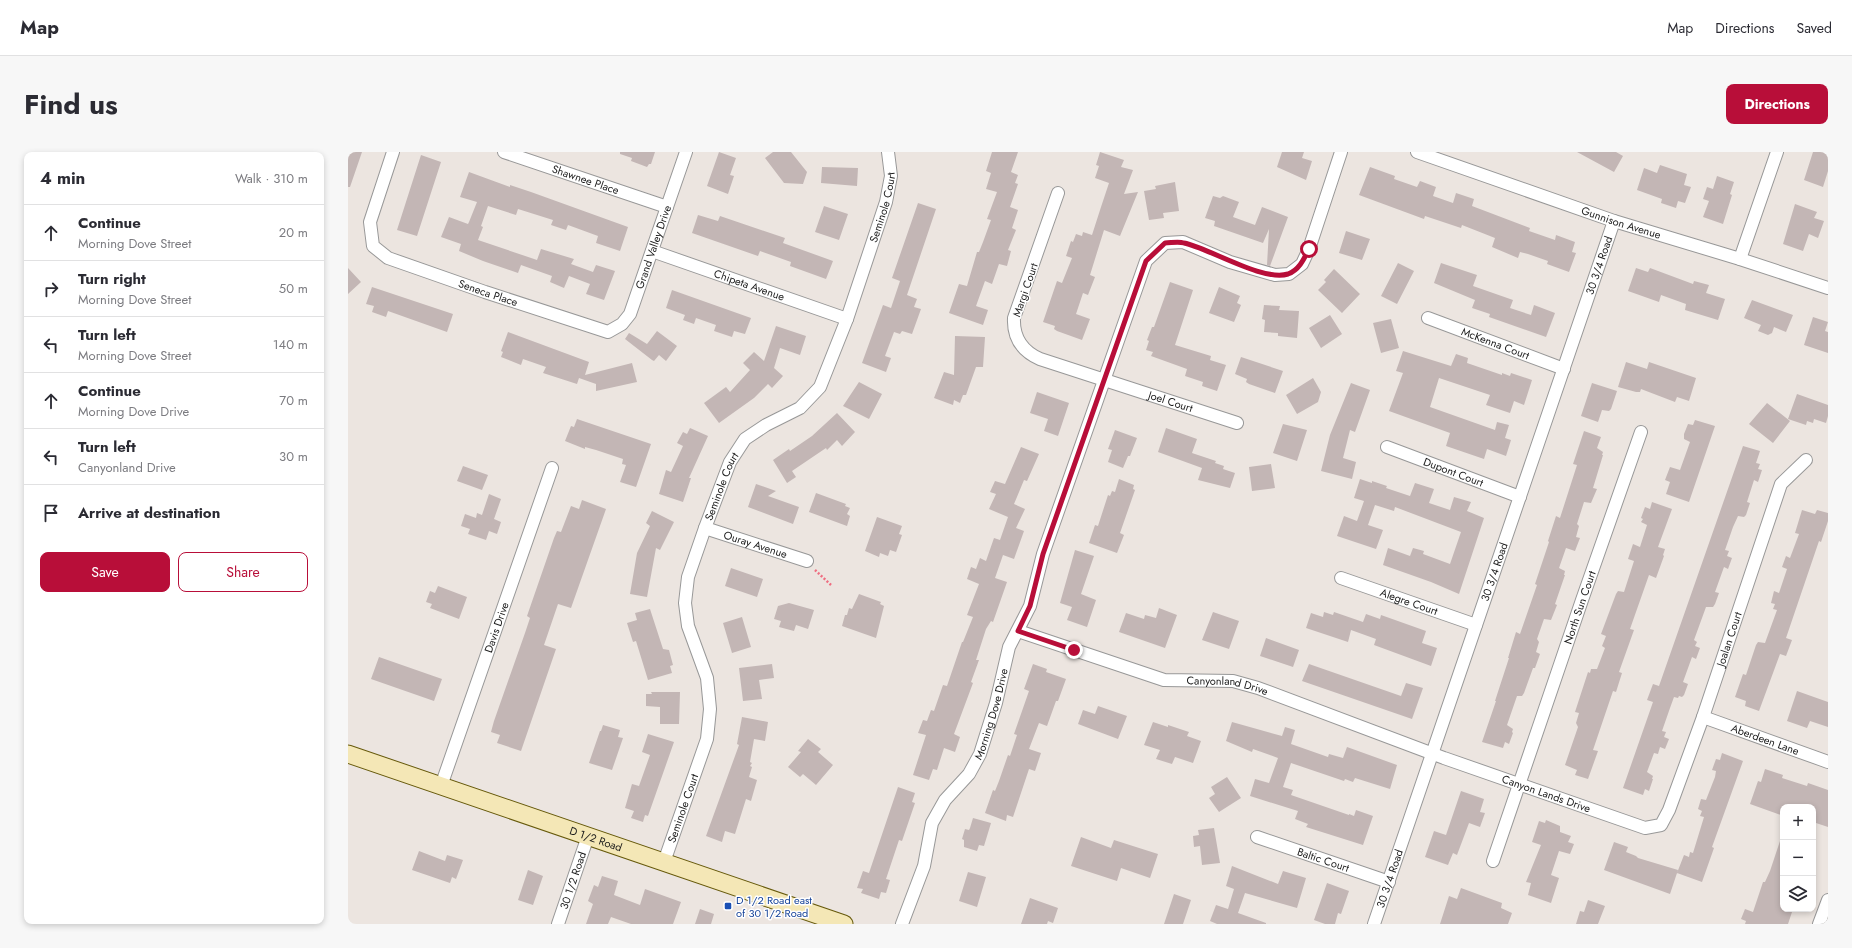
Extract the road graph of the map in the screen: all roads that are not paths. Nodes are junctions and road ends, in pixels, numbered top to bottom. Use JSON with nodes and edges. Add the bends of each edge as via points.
{"nodes":[{"id":1,"x":393,"y":152,"type":"edge"},
{"id":2,"x":504,"y":152,"type":"edge"},
{"id":3,"x":686,"y":152,"type":"edge"},
{"id":4,"x":888,"y":152,"type":"edge"},
{"id":5,"x":1340,"y":152,"type":"edge"},
{"id":6,"x":1420,"y":152,"type":"edge"},
{"id":7,"x":1777,"y":152,"type":"edge"},
{"id":8,"x":1058,"y":193,"type":"dead end"},
{"id":9,"x":667,"y":208,"type":"junction"},
{"id":10,"x":1614,"y":221,"type":"junction"},
{"id":11,"x":652,"y":251,"type":"junction"},
{"id":12,"x":1740,"y":259,"type":"junction"},
{"id":13,"x":1828,"y":288,"type":"edge"},
{"id":14,"x":1428,"y":318,"type":"dead end"},
{"id":15,"x":847,"y":319,"type":"junction"},
{"id":16,"x":608,"y":332,"type":"joint"},
{"id":17,"x":1564,"y":369,"type":"junction"},
{"id":18,"x":1104,"y":380,"type":"junction"},
{"id":19,"x":1237,"y":423,"type":"dead end"},
{"id":20,"x":1641,"y":432,"type":"dead end"},
{"id":21,"x":1387,"y":447,"type":"dead end"},
{"id":22,"x":1806,"y":460,"type":"dead end"},
{"id":23,"x":552,"y":468,"type":"dead end"},
{"id":24,"x":1520,"y":497,"type":"junction"},
{"id":25,"x":705,"y":528,"type":"junction"},
{"id":26,"x":807,"y":561,"type":"dead end"},
{"id":27,"x":1341,"y":578,"type":"dead end"},
{"id":28,"x":1476,"y":625,"type":"junction"},
{"id":29,"x":1018,"y":631,"type":"junction"},
{"id":30,"x":1703,"y":717,"type":"junction"},
{"id":31,"x":1432,"y":753,"type":"junction"},
{"id":32,"x":348,"y":754,"type":"edge"},
{"id":33,"x":1828,"y":762,"type":"edge"},
{"id":34,"x":1520,"y":784,"type":"junction"},
{"id":35,"x":441,"y":786,"type":"junction"},
{"id":36,"x":1661,"y":825,"type":"joint"},
{"id":37,"x":588,"y":836,"type":"junction"},
{"id":38,"x":1258,"y":837,"type":"dead end"},
{"id":39,"x":1494,"y":860,"type":"dead end"},
{"id":40,"x":664,"y":862,"type":"junction"},
{"id":41,"x":1389,"y":882,"type":"junction"},
{"id":42,"x":1828,"y":900,"type":"edge"},
{"id":43,"x":558,"y":924,"type":"edge"},
{"id":44,"x":844,"y":924,"type":"edge"},
{"id":45,"x":902,"y":924,"type":"edge"},
{"id":46,"x":1374,"y":924,"type":"edge"},
{"id":47,"x":1819,"y":924,"type":"edge"}],
"edges":[{"from":1,"to":16,"type":"street","name":"Seneca Place","via":[[370,222],[373,246],[395,261]]},
{"from":2,"to":9,"type":"street","name":"Shawnee Place"},
{"from":3,"to":9,"type":"street","name":"Grand Valley Drive"},
{"from":4,"to":15,"type":"street","name":"Seminole Court","via":[[891,176],[886,202]]},
{"from":5,"to":18,"type":"street","name":"Morning Dove Drive","via":[[1309,249],[1302,264],[1289,274],[1266,273],[1230,262],[1183,242],[1165,243],[1146,261]]},
{"from":6,"to":10,"type":"street","name":"Gunnison Avenue"},
{"from":7,"to":12,"type":"street"},
{"from":8,"to":18,"type":"street","name":"Margi Court","via":[[1014,318],[1015,332],[1021,345],[1031,355]]},
{"from":9,"to":11,"type":"street","name":"Grand Valley Drive"},
{"from":10,"to":12,"type":"street","name":"Gunnison Avenue"},
{"from":10,"to":17,"type":"street","name":"30 3/4 Road"},
{"from":11,"to":15,"type":"street","name":"Chipeta Avenue"},
{"from":11,"to":16,"type":"street","name":"Grand Valley Drive","via":[[630,314],[622,324]]},
{"from":12,"to":13,"type":"street","name":"Gunnison Avenue"},
{"from":14,"to":17,"type":"street","name":"McKenna Court"},
{"from":15,"to":25,"type":"street","name":"Seminole Court","via":[[820,387],[800,408],[745,439],[730,462]]},
{"from":17,"to":24,"type":"street","name":"30 3/4 Road"},
{"from":18,"to":19,"type":"street","name":"Joel Court"},
{"from":18,"to":29,"type":"street","name":"Morning Dove Drive","via":[[1043,554],[1030,606]]},
{"from":20,"to":34,"type":"street","name":"North Sun Court"},
{"from":21,"to":24,"type":"street","name":"Dupont Court"},
{"from":22,"to":30,"type":"street","name":"Joalan Court","via":[[1781,484]]},
{"from":23,"to":35,"type":"street","name":"Davis Drive"},
{"from":24,"to":28,"type":"street","name":"30 3/4 Road"},
{"from":25,"to":26,"type":"street","name":"Ouray Avenue"},
{"from":25,"to":40,"type":"street","name":"Seminole Court","via":[[688,577],[685,603],[688,626],[707,678],[710,709],[707,739]]},
{"from":27,"to":28,"type":"street","name":"Alegre Court"},
{"from":28,"to":31,"type":"street","name":"30 3/4 Road"},
{"from":29,"to":31,"type":"street","name":"Canyonland Drive","via":[[1164,680],[1233,681]]},
{"from":29,"to":45,"type":"street","name":"Morning Dove Drive","via":[[1009,647],[996,703],[980,754],[969,774],[945,800],[932,823],[924,866]]},
{"from":30,"to":33,"type":"street","name":"Aberdeen Lane"},
{"from":30,"to":36,"type":"street","name":"Joalan Court","via":[[1669,810]]},
{"from":31,"to":34,"type":"street","name":"Canyon Lands Drive"},
{"from":31,"to":41,"type":"street","name":"30 3/4 Road"},
{"from":32,"to":35,"type":"main road","name":"D 1/2 Road"},
{"from":34,"to":36,"type":"street","name":"Canyon Lands Drive","via":[[1645,828]]},
{"from":34,"to":39,"type":"street","name":"North Sun Court"},
{"from":35,"to":37,"type":"main road","name":"D 1/2 Road"},
{"from":37,"to":40,"type":"main road","name":"D 1/2 Road"},
{"from":37,"to":43,"type":"street","name":"30 1/2 Road"},
{"from":38,"to":41,"type":"street","name":"Baltic Court"},
{"from":40,"to":44,"type":"main road","name":"D 1/2 Road"},
{"from":41,"to":46,"type":"street","name":"30 3/4 Road"},
{"from":42,"to":47,"type":"street"}]}
